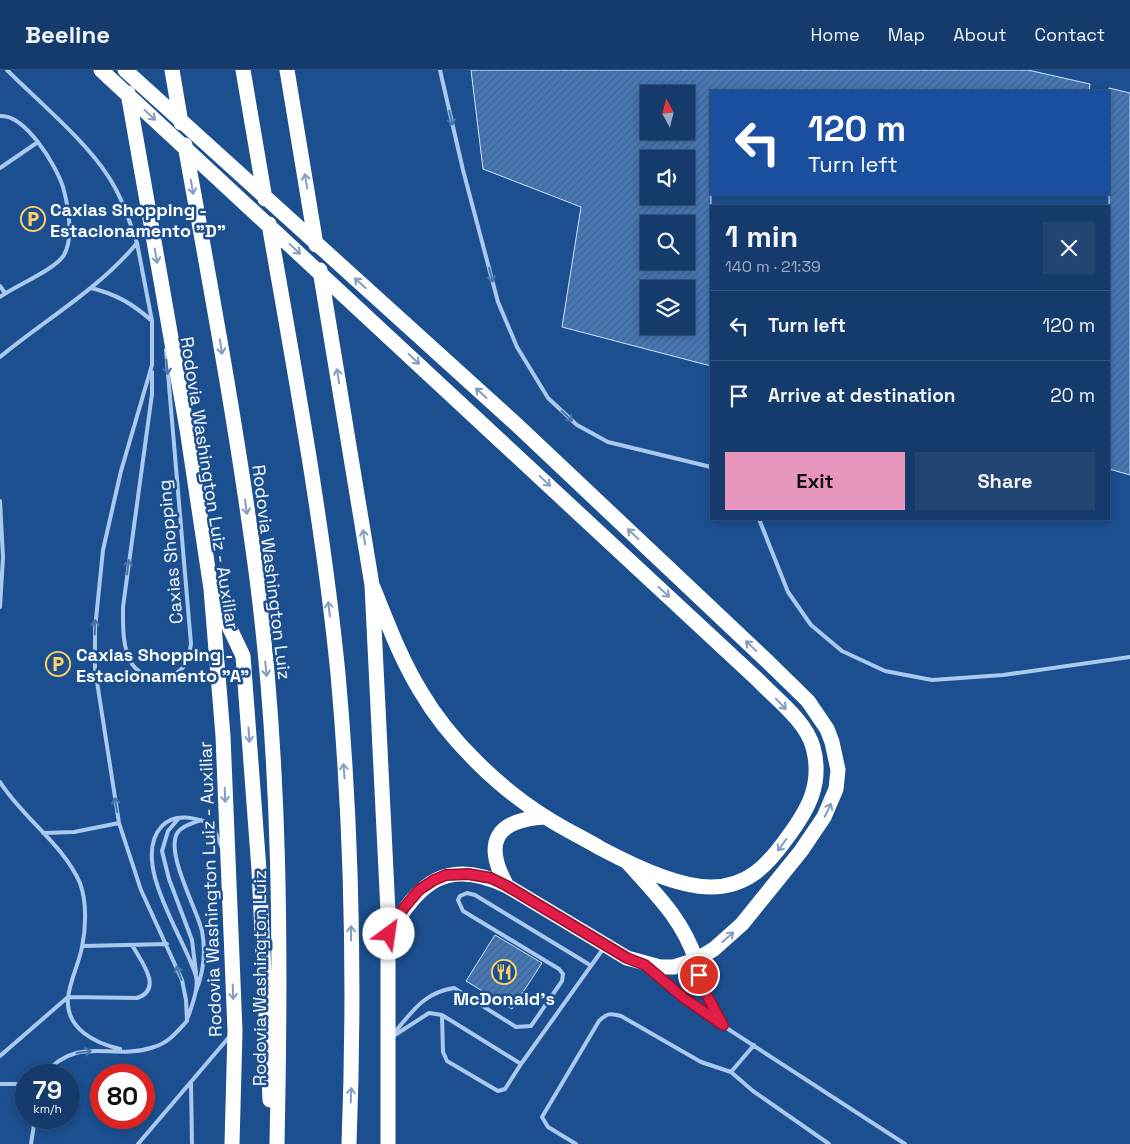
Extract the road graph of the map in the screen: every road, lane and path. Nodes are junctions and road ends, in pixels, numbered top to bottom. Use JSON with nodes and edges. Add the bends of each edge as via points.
{"nodes":[{"id":1,"x":7,"y":70,"type":"edge"},
{"id":2,"x":101,"y":70,"type":"edge"},
{"id":3,"x":125,"y":70,"type":"edge"},
{"id":4,"x":172,"y":70,"type":"edge"},
{"id":5,"x":243,"y":70,"type":"edge"},
{"id":6,"x":287,"y":70,"type":"edge"},
{"id":7,"x":440,"y":70,"type":"edge"},
{"id":8,"x":0,"y":116,"type":"edge"},
{"id":9,"x":38,"y":142,"type":"junction"},
{"id":10,"x":0,"y":168,"type":"edge"},
{"id":11,"x":137,"y":243,"type":"junction"},
{"id":12,"x":160,"y":283,"type":"junction"},
{"id":13,"x":0,"y":286,"type":"edge"},
{"id":14,"x":92,"y":288,"type":"junction"},
{"id":15,"x":5,"y":293,"type":"junction"},
{"id":16,"x":0,"y":297,"type":"edge"},
{"id":17,"x":152,"y":320,"type":"junction"},
{"id":18,"x":0,"y":357,"type":"edge"},
{"id":19,"x":152,"y":365,"type":"junction"},
{"id":20,"x":145,"y":393,"type":"junction"},
{"id":21,"x":152,"y":394,"type":"junction"},
{"id":22,"x":710,"y":467,"type":"edge"},
{"id":23,"x":0,"y":501,"type":"edge"},
{"id":24,"x":759,"y":520,"type":"edge"},
{"id":25,"x":372,"y":585,"type":"junction"},
{"id":26,"x":211,"y":589,"type":"junction"},
{"id":27,"x":0,"y":607,"type":"edge"},
{"id":28,"x":1130,"y":657,"type":"edge"},
{"id":29,"x":0,"y":782,"type":"edge"},
{"id":30,"x":545,"y":817,"type":"junction"},
{"id":31,"x":180,"y":818,"type":"junction"},
{"id":32,"x":201,"y":820,"type":"junction"},
{"id":33,"x":119,"y":823,"type":"junction"},
{"id":34,"x":43,"y":834,"type":"junction"},
{"id":35,"x":627,"y":862,"type":"junction"},
{"id":36,"x":228,"y":881,"type":"junction"},
{"id":37,"x":507,"y":886,"type":"junction"},
{"id":38,"x":389,"y":934,"type":"junction"},
{"id":39,"x":167,"y":944,"type":"junction"},
{"id":40,"x":132,"y":945,"type":"junction"},
{"id":41,"x":606,"y":945,"type":"junction"},
{"id":42,"x":83,"y":946,"type":"junction"},
{"id":43,"x":696,"y":960,"type":"junction"},
{"id":44,"x":590,"y":965,"type":"junction"},
{"id":45,"x":645,"y":965,"type":"junction"},
{"id":46,"x":196,"y":978,"type":"junction"},
{"id":47,"x":195,"y":996,"type":"junction"},
{"id":48,"x":68,"y":997,"type":"junction"},
{"id":49,"x":442,"y":1016,"type":"junction"},
{"id":50,"x":187,"y":1021,"type":"junction"},
{"id":51,"x":723,"y":1025,"type":"junction"},
{"id":52,"x":235,"y":1031,"type":"junction"},
{"id":53,"x":389,"y":1039,"type":"junction"},
{"id":54,"x":754,"y":1046,"type":"junction"},
{"id":55,"x":128,"y":1051,"type":"junction"},
{"id":56,"x":0,"y":1056,"type":"edge"},
{"id":57,"x":53,"y":1064,"type":"edge"},
{"id":58,"x":521,"y":1064,"type":"junction"},
{"id":59,"x":730,"y":1072,"type":"junction"},
{"id":60,"x":192,"y":1083,"type":"junction"},
{"id":61,"x":0,"y":1084,"type":"edge"},
{"id":62,"x":15,"y":1084,"type":"edge"},
{"id":63,"x":33,"y":1129,"type":"edge"},
{"id":64,"x":32,"y":1144,"type":"edge"},
{"id":65,"x":138,"y":1144,"type":"edge"},
{"id":66,"x":192,"y":1144,"type":"edge"},
{"id":67,"x":232,"y":1144,"type":"edge"},
{"id":68,"x":277,"y":1144,"type":"edge"},
{"id":69,"x":350,"y":1144,"type":"edge"},
{"id":70,"x":388,"y":1144,"type":"edge"},
{"id":71,"x":576,"y":1144,"type":"edge"},
{"id":72,"x":829,"y":1144,"type":"edge"},
{"id":73,"x":905,"y":1144,"type":"edge"}],
"edges":[{"from":1,"to":11,"type":"lane","name":"Caxias Shopping","via":[[91,154],[107,175],[122,200]]},
{"from":2,"to":35,"type":"highway","one_way":true,"via":[[758,680],[796,720],[813,745],[818,775],[811,802],[772,860],[749,878],[724,886],[700,886]]},
{"from":3,"to":12,"type":"highway","name":"Rodovia Washington Luiz - Auxiliar","one_way":true},
{"from":43,"to":3,"type":"highway","one_way":true,"via":[[742,924],[801,851],[831,804],[838,770],[832,742],[820,716],[517,425]]},
{"from":4,"to":68,"type":"highway","name":"Rodovia Washington Luiz","one_way":true,"via":[[240,460],[269,698],[280,913]]},
{"from":69,"to":5,"type":"highway","one_way":true,"via":[[351,894],[338,674],[308,448]]},
{"from":25,"to":6,"type":"highway","one_way":true},
{"from":7,"to":22,"type":"lane","one_way":true,"via":[[462,170],[498,302],[517,347],[548,398],[577,425],[608,442]]},
{"from":8,"to":9,"type":"lane","via":[[9,115],[18,121]]},
{"from":9,"to":10,"type":"lane"},
{"from":9,"to":15,"type":"lane","via":[[62,184],[69,233],[67,245],[64,256],[53,265]]},
{"from":11,"to":14,"type":"lane","via":[[118,266]]},
{"from":11,"to":17,"type":"lane","name":"Caxias Shopping"},
{"from":12,"to":21,"type":"lane","name":"Caxias Shopping","one_way":true,"via":[[191,644],[188,661],[178,672],[164,677],[143,674],[133,666],[123,630],[124,598]]},
{"from":12,"to":26,"type":"highway","name":"Rodovia Washington Luiz - Auxiliar"},
{"from":13,"to":15,"type":"lane"},
{"from":14,"to":17,"type":"lane","via":[[132,303]]},
{"from":14,"to":18,"type":"lane"},
{"from":15,"to":16,"type":"lane"},
{"from":17,"to":19,"type":"lane","name":"Caxias Shopping"},
{"from":19,"to":20,"type":"lane","name":"Caxias Shopping"},
{"from":19,"to":21,"type":"lane","name":"Caxias Shopping"},
{"from":20,"to":21,"type":"lane"},
{"from":33,"to":20,"type":"lane","name":"Caxias Shopping","one_way":true,"via":[[95,669],[95,629],[108,525],[120,471]]},
{"from":23,"to":27,"type":"lane"},
{"from":24,"to":28,"type":"lane","via":[[788,592],[811,625],[842,651],[885,671],[932,680],[1003,675]]},
{"from":25,"to":30,"type":"highway","via":[[421,693],[448,730],[483,769]]},
{"from":25,"to":38,"type":"highway"},
{"from":26,"to":36,"type":"highway","name":"Rodovia Washington Luiz - Auxiliar","one_way":true,"via":[[223,736]]},
{"from":26,"to":68,"type":"highway","one_way":true,"via":[[243,656],[259,870],[268,1083]]},
{"from":29,"to":34,"type":"lane"},
{"from":30,"to":35,"type":"highway"},
{"from":30,"to":37,"type":"highway","via":[[516,822],[498,835],[495,861]]},
{"from":31,"to":32,"type":"lane"},
{"from":31,"to":46,"type":"lane","via":[[168,831],[162,851],[168,879],[192,940]]},
{"from":31,"to":46,"type":"lane","via":[[166,821],[157,831],[152,858],[159,889]]},
{"from":32,"to":36,"type":"lane","via":[[212,824],[223,849]]},
{"from":32,"to":47,"type":"lane","via":[[185,826],[174,840],[177,861],[203,940],[204,968]]},
{"from":33,"to":34,"type":"lane"},
{"from":33,"to":39,"type":"lane","name":"Caxias Shopping","via":[[141,890]]},
{"from":34,"to":42,"type":"lane","via":[[74,872],[81,886],[85,916]]},
{"from":35,"to":43,"type":"highway","via":[[673,914],[686,934]]},
{"from":36,"to":52,"type":"highway","name":"Rodovia Washington Luiz - Auxiliar","one_way":true},
{"from":37,"to":38,"type":"highway","via":[[478,875],[446,875],[419,890],[403,909]]},
{"from":37,"to":41,"type":"highway"},
{"from":38,"to":53,"type":"highway"},
{"from":39,"to":40,"type":"lane"},
{"from":50,"to":39,"type":"lane","name":"Caxias Shopping","one_way":true,"via":[[182,980]]},
{"from":40,"to":42,"type":"lane"},
{"from":40,"to":48,"type":"lane","via":[[150,980],[146,995],[137,998]]},
{"from":41,"to":44,"type":"lane"},
{"from":41,"to":45,"type":"highway"},
{"from":42,"to":48,"type":"lane"},
{"from":43,"to":45,"type":"highway","via":[[674,967]]},
{"from":43,"to":51,"type":"lane","via":[[703,988]]},
{"from":44,"to":53,"type":"lane","via":[[467,893],[458,900],[463,911],[559,969],[563,974],[562,981],[530,1026],[516,1027],[454,988],[427,996]]},
{"from":44,"to":58,"type":"lane"},
{"from":45,"to":51,"type":"lane"},
{"from":46,"to":47,"type":"lane"},
{"from":47,"to":50,"type":"lane"},
{"from":48,"to":55,"type":"lane","via":[[72,1020],[84,1034],[102,1045]]},
{"from":48,"to":56,"type":"lane"},
{"from":49,"to":53,"type":"lane","via":[[428,1013]]},
{"from":49,"to":58,"type":"lane"},
{"from":49,"to":58,"type":"lane","via":[[443,1052],[447,1061],[498,1091],[505,1089]]},
{"from":50,"to":55,"type":"lane","via":[[172,1037],[154,1047]]},
{"from":51,"to":54,"type":"lane"},
{"from":52,"to":60,"type":"lane"},
{"from":52,"to":67,"type":"highway","name":"Rodovia Washington Luiz - Auxiliar"},
{"from":53,"to":70,"type":"highway"},
{"from":54,"to":59,"type":"lane"},
{"from":54,"to":73,"type":"lane"},
{"from":57,"to":55,"type":"lane","one_way":true,"via":[[87,1050]]},
{"from":59,"to":71,"type":"lane","via":[[701,1062],[621,1016],[606,1015],[599,1020],[542,1117],[548,1127]]},
{"from":59,"to":72,"type":"lane","via":[[753,1092]]},
{"from":60,"to":65,"type":"lane"},
{"from":60,"to":66,"type":"lane"},
{"from":61,"to":62,"type":"lane"},
{"from":63,"to":64,"type":"lane"}]}
